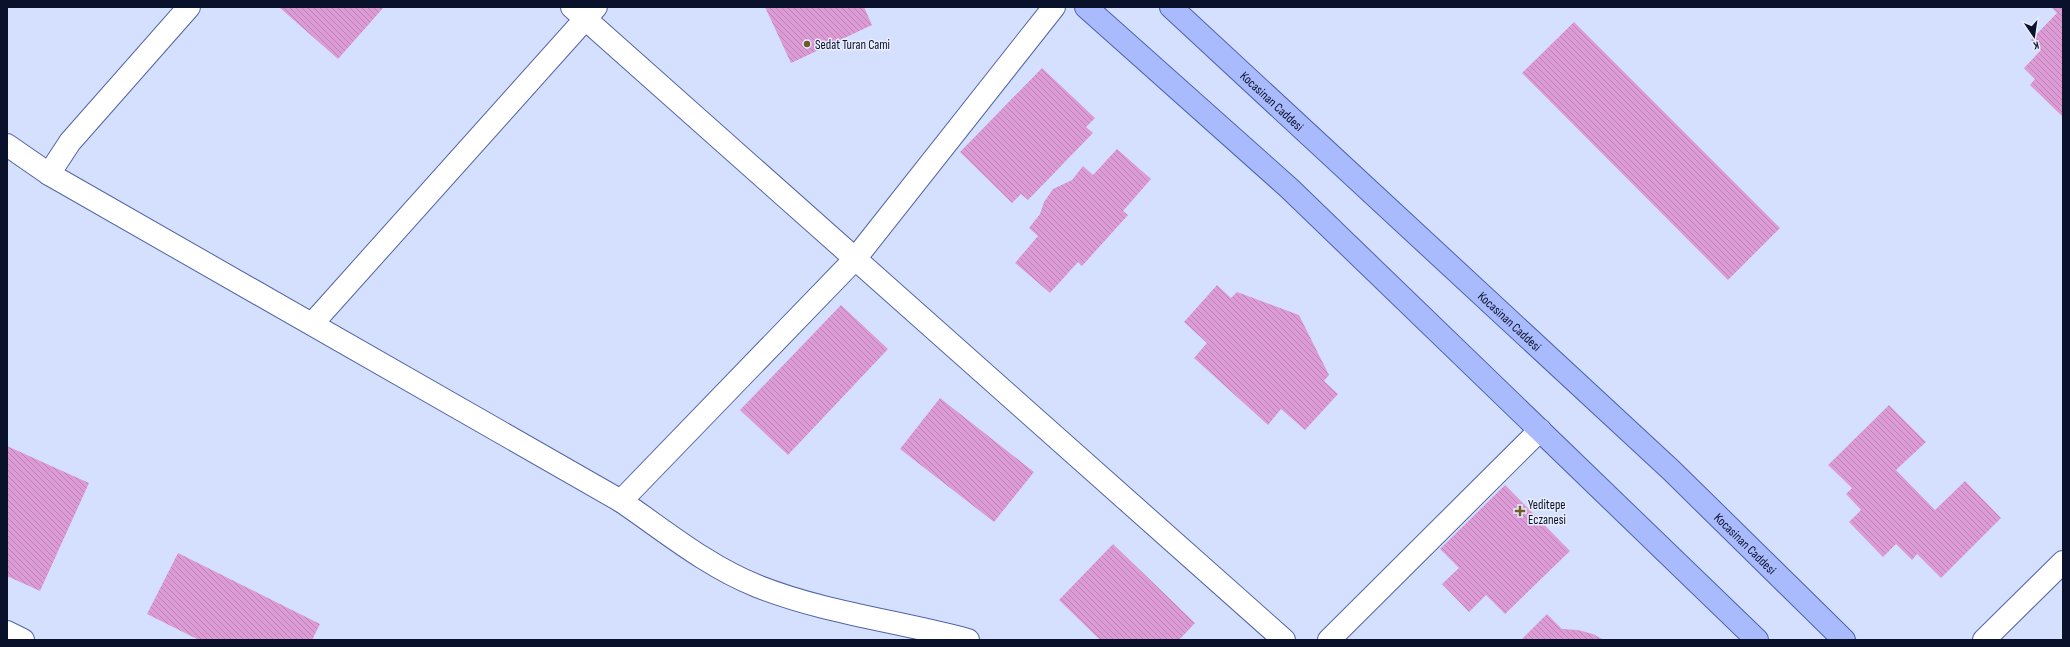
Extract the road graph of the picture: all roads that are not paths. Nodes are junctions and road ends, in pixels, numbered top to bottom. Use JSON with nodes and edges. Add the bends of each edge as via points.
{"nodes":[{"id":1,"x":189,"y":7,"type":"edge"},
{"id":2,"x":1054,"y":7,"type":"edge"},
{"id":3,"x":1086,"y":7,"type":"edge"},
{"id":4,"x":1171,"y":7,"type":"edge"},
{"id":5,"x":585,"y":11,"type":"edge"},
{"id":6,"x":7,"y":145,"type":"edge"},
{"id":7,"x":49,"y":174,"type":"junction"},
{"id":8,"x":855,"y":259,"type":"junction"},
{"id":9,"x":312,"y":324,"type":"junction"},
{"id":10,"x":1540,"y":430,"type":"junction"},
{"id":11,"x":621,"y":501,"type":"junction"},
{"id":12,"x":2063,"y":562,"type":"edge"},
{"id":13,"x":7,"y":632,"type":"edge"},
{"id":14,"x":23,"y":640,"type":"edge"},
{"id":15,"x":968,"y":640,"type":"edge"},
{"id":16,"x":1284,"y":640,"type":"edge"},
{"id":17,"x":1329,"y":640,"type":"edge"},
{"id":18,"x":1757,"y":640,"type":"edge"},
{"id":19,"x":1844,"y":640,"type":"edge"},
{"id":20,"x":1984,"y":640,"type":"edge"}],
"edges":[{"from":1,"to":7,"type":"street","via":[[70,142]]},
{"from":2,"to":8,"type":"street"},
{"from":3,"to":10,"type":"main road","via":[[1289,188]]},
{"from":4,"to":19,"type":"main road","name":"Kocasinan Caddesi","via":[[1671,470]]},
{"from":5,"to":8,"type":"street"},
{"from":5,"to":9,"type":"street"},
{"from":6,"to":7,"type":"street"},
{"from":7,"to":9,"type":"street"},
{"from":8,"to":11,"type":"street"},
{"from":8,"to":16,"type":"street"},
{"from":9,"to":11,"type":"street"},
{"from":10,"to":17,"type":"street"},
{"from":10,"to":18,"type":"main road"},
{"from":11,"to":15,"type":"street","via":[[705,560],[757,586],[831,609]]},
{"from":12,"to":20,"type":"street"},
{"from":13,"to":14,"type":"street"}]}
